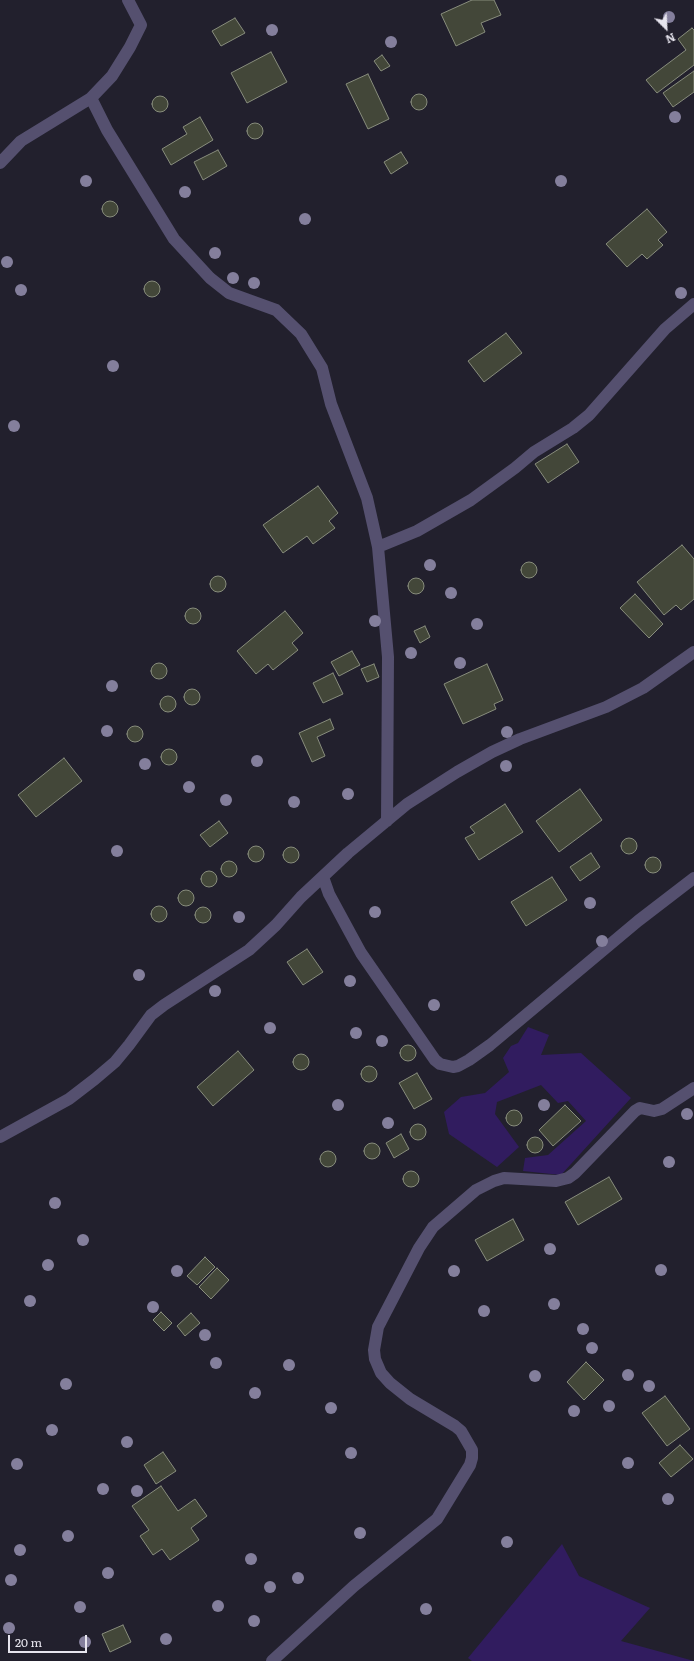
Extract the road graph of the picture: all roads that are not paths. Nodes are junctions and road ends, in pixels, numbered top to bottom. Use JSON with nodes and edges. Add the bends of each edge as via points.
{"nodes":[{"id":1,"x":128,"y":0,"type":"edge"},
{"id":2,"x":91,"y":98,"type":"junction"},
{"id":3,"x":0,"y":163,"type":"edge"},
{"id":4,"x":694,"y":304,"type":"edge"},
{"id":5,"x":378,"y":547,"type":"junction"},
{"id":6,"x":694,"y":652,"type":"edge"},
{"id":7,"x":387,"y":821,"type":"junction"},
{"id":8,"x":324,"y":877,"type":"junction"},
{"id":9,"x":694,"y":878,"type":"edge"},
{"id":10,"x":694,"y":1088,"type":"edge"},
{"id":11,"x":0,"y":1137,"type":"edge"},
{"id":12,"x":272,"y":1661,"type":"edge"}],
"edges":[{"from":1,"to":2,"type":"street","via":[[141,25],[112,76]]},
{"from":2,"to":3,"type":"street","via":[[22,141]]},
{"from":2,"to":5,"type":"street","via":[[107,130],[174,239],[210,278],[229,293],[276,310],[301,334],[322,368],[331,404],[367,498]]},
{"from":4,"to":5,"type":"street","via":[[665,330],[573,428],[534,452],[471,500],[417,531]]},
{"from":5,"to":7,"type":"street","via":[[388,657]]},
{"from":6,"to":7,"type":"street","via":[[637,691],[606,706],[520,739],[457,772],[407,804]]},
{"from":7,"to":8,"type":"street"},
{"from":8,"to":9,"type":"street","via":[[329,894],[361,953],[435,1060],[453,1067],[469,1060],[490,1045],[638,921]]},
{"from":8,"to":11,"type":"street","via":[[249,950],[151,1015],[115,1062],[95,1079],[69,1099]]},
{"from":10,"to":12,"type":"street","via":[[662,1110],[640,1108],[635,1111],[568,1178],[556,1181],[504,1178],[494,1181],[476,1190],[433,1227],[419,1248],[378,1327],[375,1360],[381,1373],[390,1383],[410,1399],[461,1431],[472,1450],[470,1465],[437,1519],[354,1586]]}]}
